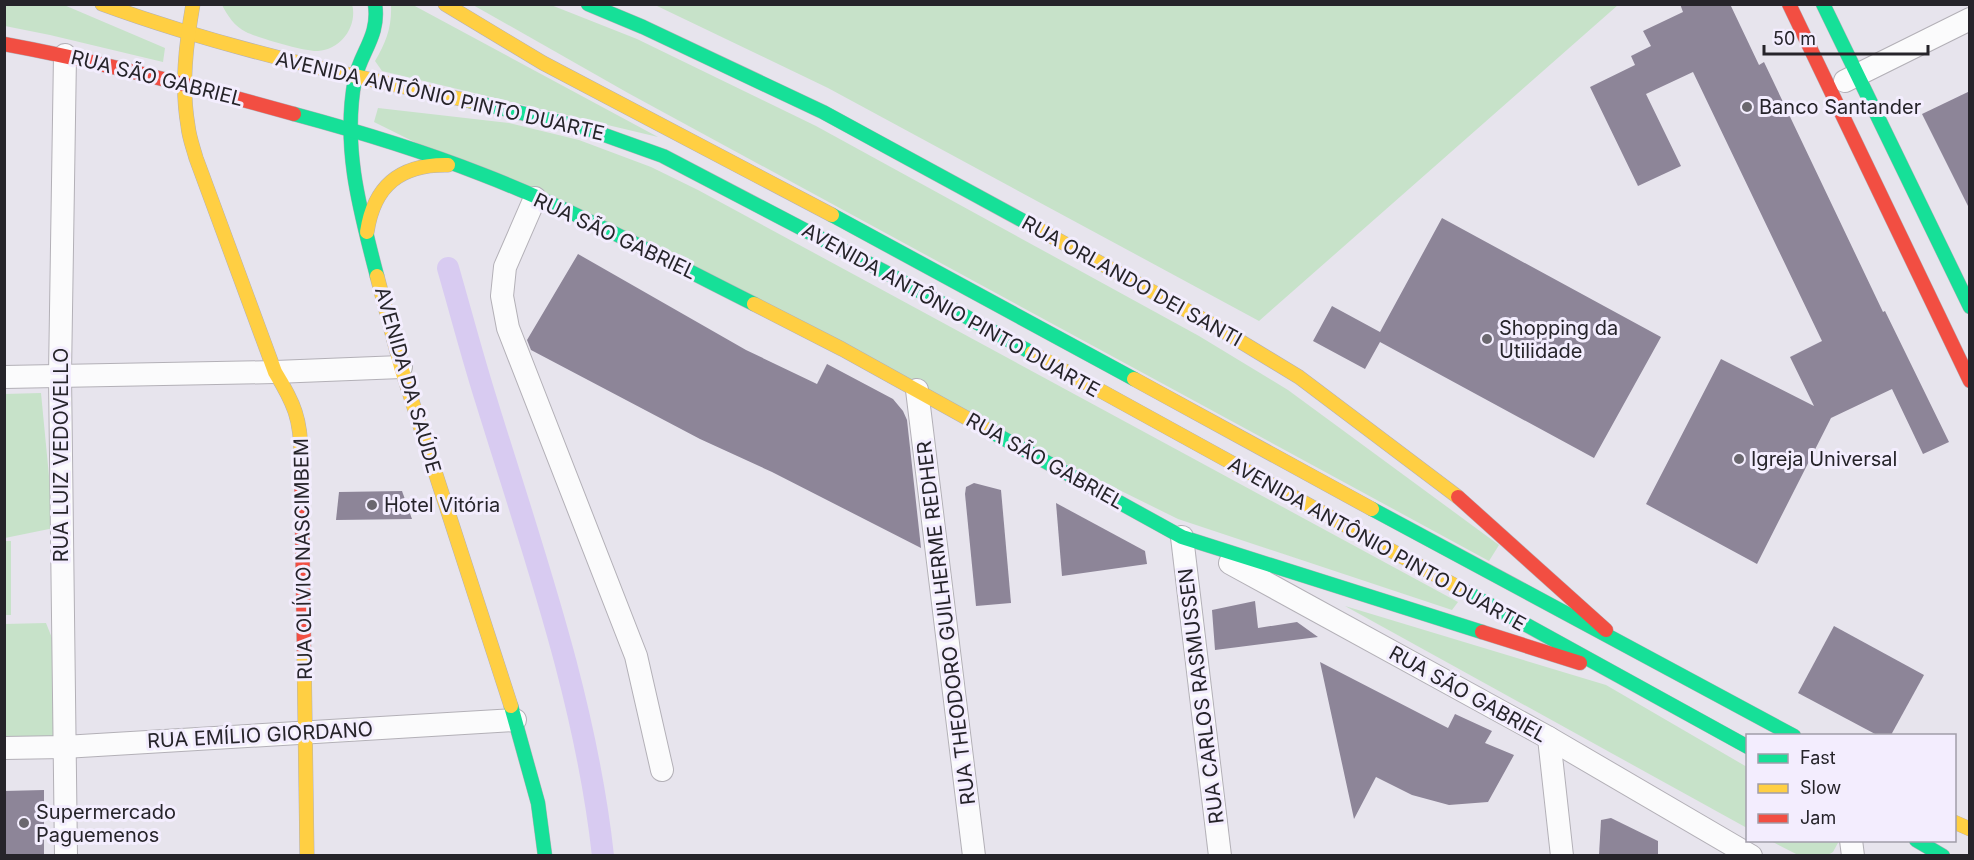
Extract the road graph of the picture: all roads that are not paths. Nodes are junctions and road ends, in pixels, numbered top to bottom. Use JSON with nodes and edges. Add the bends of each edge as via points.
{"nodes":[{"id":1,"x":102,"y":4,"type":"edge"},
{"id":2,"x":193,"y":4,"type":"edge"},
{"id":3,"x":375,"y":4,"type":"edge"},
{"id":4,"x":445,"y":4,"type":"edge"},
{"id":5,"x":588,"y":4,"type":"edge"},
{"id":6,"x":1790,"y":4,"type":"edge"},
{"id":7,"x":1823,"y":4,"type":"edge"},
{"id":8,"x":1970,"y":19,"type":"edge"},
{"id":9,"x":189,"y":33,"type":"junction"},
{"id":10,"x":4,"y":44,"type":"edge"},
{"id":11,"x":65,"y":55,"type":"junction"},
{"id":12,"x":1856,"y":76,"type":"junction"},
{"id":13,"x":355,"y":78,"type":"junction"},
{"id":14,"x":185,"y":84,"type":"junction"},
{"id":15,"x":1830,"y":88,"type":"junction"},
{"id":16,"x":350,"y":129,"type":"junction"},
{"id":17,"x":459,"y":167,"type":"junction"},
{"id":18,"x":535,"y":198,"type":"junction"},
{"id":19,"x":367,"y":237,"type":"junction"},
{"id":20,"x":1970,"y":307,"type":"edge"},
{"id":21,"x":401,"y":367,"type":"junction"},
{"id":22,"x":275,"y":372,"type":"junction"},
{"id":23,"x":60,"y":375,"type":"junction"},
{"id":24,"x":4,"y":377,"type":"edge"},
{"id":25,"x":1970,"y":381,"type":"edge"},
{"id":26,"x":917,"y":390,"type":"junction"},
{"id":27,"x":1182,"y":537,"type":"junction"},
{"id":28,"x":1621,"y":643,"type":"junction"},
{"id":29,"x":1613,"y":674,"type":"junction"},
{"id":30,"x":515,"y":720,"type":"junction"},
{"id":31,"x":305,"y":732,"type":"junction"},
{"id":32,"x":1792,"y":734,"type":"edge"},
{"id":33,"x":1549,"y":738,"type":"junction"},
{"id":34,"x":1746,"y":746,"type":"edge"},
{"id":35,"x":64,"y":747,"type":"junction"},
{"id":36,"x":4,"y":748,"type":"edge"},
{"id":37,"x":662,"y":770,"type":"dead end"},
{"id":38,"x":1956,"y":823,"type":"edge"},
{"id":39,"x":1970,"y":830,"type":"edge"},
{"id":40,"x":1920,"y":842,"type":"edge"},
{"id":41,"x":66,"y":855,"type":"edge"},
{"id":42,"x":307,"y":855,"type":"edge"},
{"id":43,"x":545,"y":855,"type":"edge"},
{"id":44,"x":974,"y":855,"type":"edge"},
{"id":45,"x":1220,"y":855,"type":"edge"},
{"id":46,"x":1562,"y":855,"type":"edge"},
{"id":47,"x":1751,"y":855,"type":"edge"},
{"id":48,"x":1943,"y":855,"type":"edge"}],
"edges":[{"from":1,"to":9,"type":"main road","name":"AVENIDA ANTÔNIO PINTO DUARTE"},
{"from":2,"to":9,"type":"main road"},
{"from":3,"to":13,"type":"main road","name":"AVENIDA DA SAÚDE","via":[[371,41]]},
{"from":4,"to":28,"type":"main road","name":"AVENIDA ANTÔNIO PINTO DUARTE","via":[[543,63],[897,249]]},
{"from":5,"to":28,"type":"main road","name":"RUA ORLANDO DEI SANTI","via":[[823,112],[1215,326],[1299,377],[1470,506]]},
{"from":6,"to":15,"type":"main road"},
{"from":7,"to":12,"type":"main road"},
{"from":8,"to":12,"type":"street"},
{"from":9,"to":13,"type":"main road","name":"AVENIDA ANTÔNIO PINTO DUARTE"},
{"from":9,"to":14,"type":"main road","name":"RUA OLÍVIO NASCIMBEM"},
{"from":10,"to":11,"type":"main road","name":"RUA SÃO GABRIEL"},
{"from":11,"to":14,"type":"main road","name":"RUA SÃO GABRIEL"},
{"from":11,"to":23,"type":"street","name":"RUA LUIZ VEDOVELLO"},
{"from":12,"to":15,"type":"street"},
{"from":12,"to":20,"type":"main road"},
{"from":13,"to":16,"type":"main road","name":"AVENIDA DA SAÚDE"},
{"from":13,"to":29,"type":"main road","name":"AVENIDA ANTÔNIO PINTO DUARTE","via":[[554,120],[663,156],[885,272]]},
{"from":14,"to":16,"type":"main road","name":"RUA SÃO GABRIEL"},
{"from":14,"to":22,"type":"main road","name":"RUA OLÍVIO NASCIMBEM","via":[[187,124],[196,158]]},
{"from":15,"to":25,"type":"main road"},
{"from":16,"to":17,"type":"main road","name":"RUA SÃO GABRIEL"},
{"from":16,"to":19,"type":"main road","name":"AVENIDA DA SAÚDE","via":[[352,170]]},
{"from":17,"to":18,"type":"main road","name":"RUA SÃO GABRIEL"},
{"from":17,"to":19,"type":"main road","via":[[438,164],[411,169],[389,182],[371,208]]},
{"from":18,"to":26,"type":"main road","name":"RUA SÃO GABRIEL","via":[[701,276]]},
{"from":18,"to":37,"type":"street","via":[[505,267],[502,296],[508,328],[636,656]]},
{"from":19,"to":21,"type":"main road","name":"AVENIDA DA SAÚDE"},
{"from":21,"to":22,"type":"street"},
{"from":21,"to":30,"type":"main road","name":"AVENIDA DA SAÚDE"},
{"from":22,"to":23,"type":"street"},
{"from":22,"to":31,"type":"main road","name":"RUA OLÍVIO NASCIMBEM","via":[[291,398],[301,429]]},
{"from":23,"to":24,"type":"street"},
{"from":23,"to":35,"type":"street","name":"RUA LUIZ VEDOVELLO"},
{"from":26,"to":27,"type":"main road","name":"RUA SÃO GABRIEL"},
{"from":26,"to":44,"type":"street","name":"RUA THEODORO GUILHERME REDHER"},
{"from":27,"to":29,"type":"main road","name":"RUA SÃO GABRIEL"},
{"from":27,"to":33,"type":"street","name":"RUA SÃO GABRIEL"},
{"from":27,"to":45,"type":"street","name":"RUA CARLOS RASMUSSEN"},
{"from":28,"to":32,"type":"main road","name":"AVENIDA ANTÔNIO PINTO DUARTE"},
{"from":29,"to":34,"type":"main road","name":"AVENIDA ANTÔNIO PINTO DUARTE"},
{"from":30,"to":31,"type":"street","name":"RUA EMÍLIO GIORDANO"},
{"from":30,"to":43,"type":"main road","name":"AVENIDA DA SAÚDE","via":[[538,804]]},
{"from":31,"to":35,"type":"street","name":"RUA EMÍLIO GIORDANO"},
{"from":31,"to":42,"type":"main road","name":"RUA OLÍVIO NASCIMBEM"},
{"from":33,"to":46,"type":"street"},
{"from":33,"to":47,"type":"street","name":"RUA SÃO GABRIEL"},
{"from":35,"to":36,"type":"street","name":"RUA EMÍLIO GIORDANO"},
{"from":35,"to":41,"type":"street","name":"RUA LUIZ VEDOVELLO"},
{"from":38,"to":39,"type":"main road"},
{"from":40,"to":48,"type":"main road"}]}
